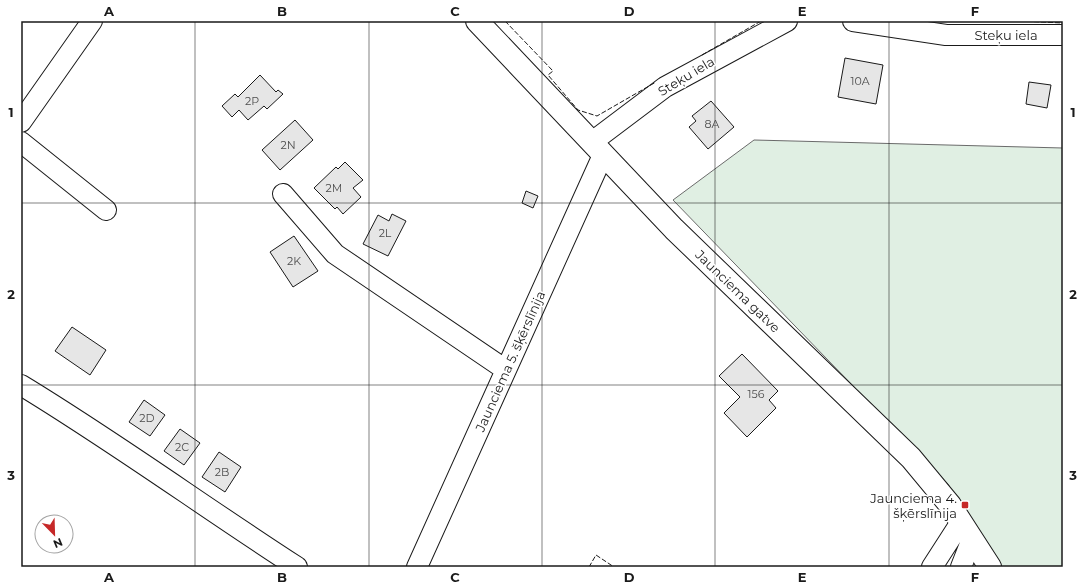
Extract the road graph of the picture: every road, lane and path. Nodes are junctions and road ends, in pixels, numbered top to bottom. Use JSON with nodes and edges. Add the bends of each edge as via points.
{"nodes":[{"id":1,"x":92,"y":21,"type":"edge"},
{"id":2,"x":477,"y":21,"type":"edge"},
{"id":3,"x":787,"y":21,"type":"edge"},
{"id":4,"x":854,"y":21,"type":"edge"},
{"id":5,"x":1063,"y":35,"type":"edge"},
{"id":6,"x":21,"y":122,"type":"edge"},
{"id":7,"x":21,"y":142,"type":"edge"},
{"id":8,"x":598,"y":148,"type":"junction"},
{"id":9,"x":283,"y":194,"type":"dead end"},
{"id":10,"x":106,"y":210,"type":"dead end"},
{"id":11,"x":506,"y":370,"type":"junction"},
{"id":12,"x":21,"y":385,"type":"edge"},
{"id":13,"x":967,"y":530,"type":"junction"},
{"id":14,"x":297,"y":567,"type":"edge"},
{"id":15,"x":416,"y":567,"type":"edge"},
{"id":16,"x":932,"y":567,"type":"edge"},
{"id":17,"x":961,"y":567,"type":"edge"},
{"id":18,"x":990,"y":567,"type":"edge"}],
"edges":[{"from":1,"to":6,"type":"street"},
{"from":2,"to":8,"type":"main road","name":"Jaunciema gatve"},
{"from":3,"to":8,"type":"street","name":"Steķu iela","via":[[665,87]]},
{"from":4,"to":5,"type":"street","name":"Steķu iela","via":[[946,35]]},
{"from":7,"to":10,"type":"street"},
{"from":8,"to":11,"type":"street","name":"Jaunciema 5. šķērslīnija"},
{"from":8,"to":13,"type":"main road","name":"Jaunciema gatve","via":[[674,229],[911,458]]},
{"from":9,"to":11,"type":"street","via":[[335,254]]},
{"from":11,"to":15,"type":"street","name":"Jaunciema 5. šķērslīnija"},
{"from":12,"to":14,"type":"street"},
{"from":13,"to":16,"type":"street"},
{"from":13,"to":17,"type":"street"},
{"from":13,"to":18,"type":"main road","name":"Jaunciema gatve"}]}
